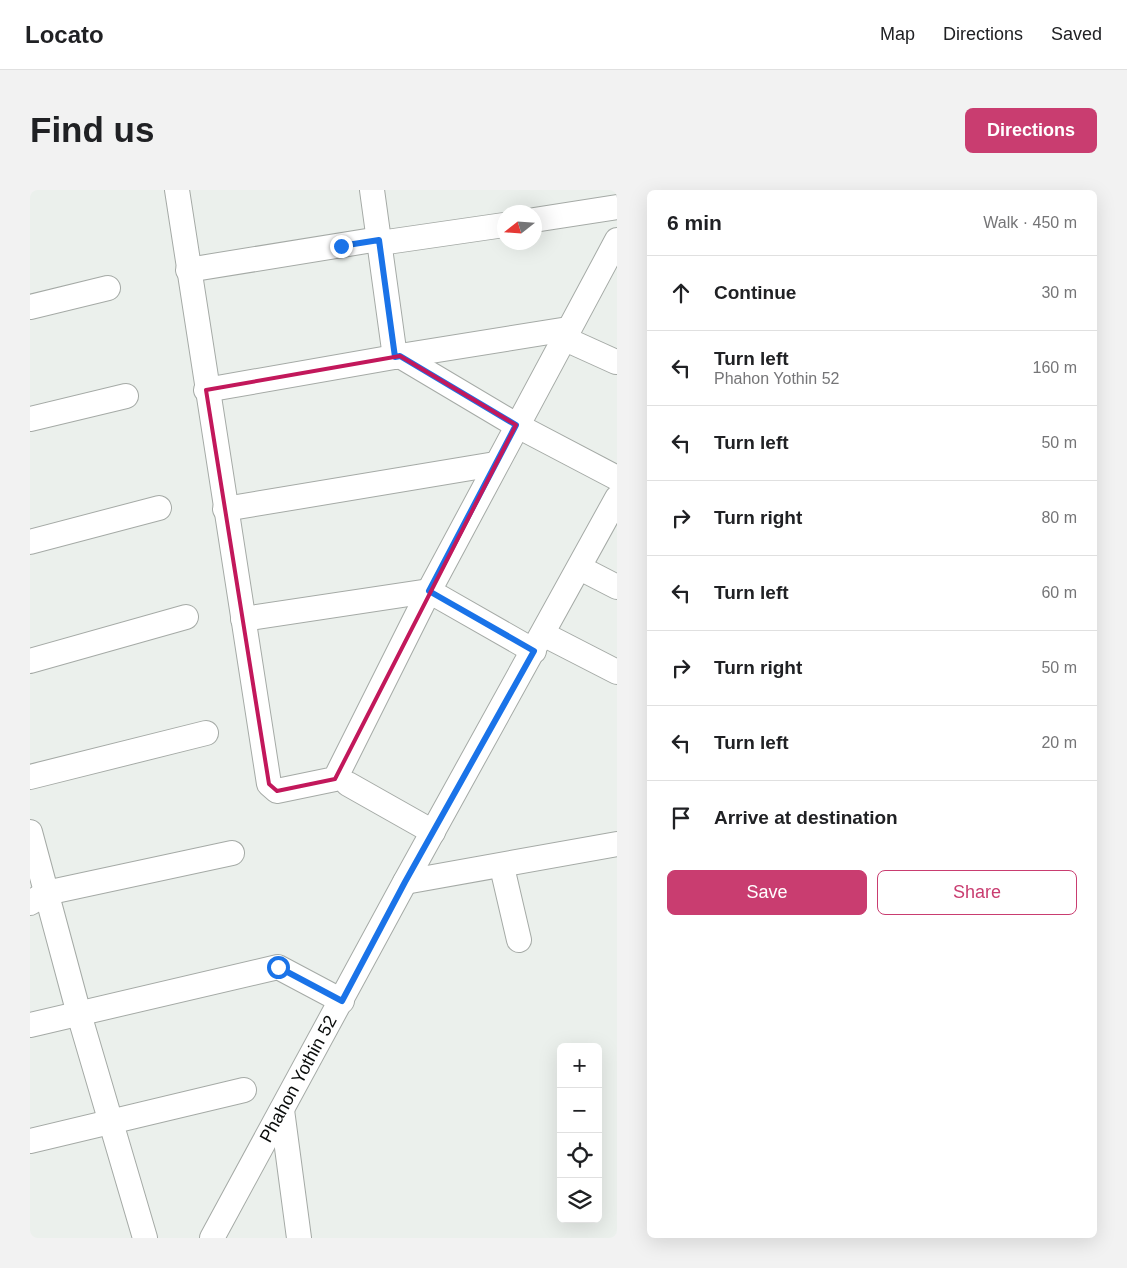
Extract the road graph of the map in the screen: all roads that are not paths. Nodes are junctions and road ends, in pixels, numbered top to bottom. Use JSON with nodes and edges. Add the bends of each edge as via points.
{"nodes":[{"id":1,"x":177,"y":190,"type":"edge"},
{"id":2,"x":372,"y":190,"type":"edge"},
{"id":3,"x":617,"y":208,"type":"edge"},
{"id":4,"x":542,"y":219,"type":"edge"},
{"id":5,"x":497,"y":225,"type":"edge"},
{"id":6,"x":379,"y":241,"type":"junction"},
{"id":7,"x":615,"y":247,"type":"edge"},
{"id":8,"x":188,"y":270,"type":"junction"},
{"id":9,"x":108,"y":288,"type":"dead end"},
{"id":10,"x":30,"y":307,"type":"edge"},
{"id":11,"x":566,"y":334,"type":"junction"},
{"id":12,"x":398,"y":356,"type":"junction"},
{"id":13,"x":616,"y":362,"type":"dead end"},
{"id":14,"x":206,"y":390,"type":"junction"},
{"id":15,"x":126,"y":396,"type":"dead end"},
{"id":16,"x":30,"y":419,"type":"edge"},
{"id":17,"x":516,"y":425,"type":"junction"},
{"id":18,"x":495,"y":464,"type":"junction"},
{"id":19,"x":617,"y":478,"type":"edge"},
{"id":20,"x":617,"y":498,"type":"edge"},
{"id":21,"x":159,"y":508,"type":"dead end"},
{"id":22,"x":225,"y":509,"type":"junction"},
{"id":23,"x":30,"y":542,"type":"edge"},
{"id":24,"x":580,"y":568,"type":"junction"},
{"id":25,"x":617,"y":587,"type":"edge"},
{"id":26,"x":429,"y":591,"type":"junction"},
{"id":27,"x":186,"y":617,"type":"dead end"},
{"id":28,"x":243,"y":619,"type":"junction"},
{"id":29,"x":538,"y":643,"type":"junction"},
{"id":30,"x":30,"y":661,"type":"edge"},
{"id":31,"x":617,"y":672,"type":"edge"},
{"id":32,"x":206,"y":732,"type":"dead end"},
{"id":33,"x":30,"y":778,"type":"edge"},
{"id":34,"x":348,"y":784,"type":"dead end"},
{"id":35,"x":30,"y":832,"type":"edge"},
{"id":36,"x":433,"y":832,"type":"junction"},
{"id":37,"x":617,"y":844,"type":"edge"},
{"id":38,"x":232,"y":853,"type":"dead end"},
{"id":39,"x":502,"y":867,"type":"junction"},
{"id":40,"x":405,"y":882,"type":"junction"},
{"id":41,"x":38,"y":898,"type":"edge"},
{"id":42,"x":519,"y":940,"type":"dead end"},
{"id":43,"x":342,"y":1001,"type":"junction"},
{"id":44,"x":79,"y":1014,"type":"junction"},
{"id":45,"x":30,"y":1026,"type":"edge"},
{"id":46,"x":244,"y":1090,"type":"dead end"},
{"id":47,"x":282,"y":1110,"type":"junction"},
{"id":48,"x":110,"y":1122,"type":"junction"},
{"id":49,"x":30,"y":1141,"type":"edge"},
{"id":50,"x":145,"y":1238,"type":"edge"},
{"id":51,"x":212,"y":1238,"type":"edge"},
{"id":52,"x":299,"y":1238,"type":"edge"}],
"edges":[{"from":1,"to":8,"type":"street"},
{"from":2,"to":6,"type":"street"},
{"from":3,"to":4,"type":"street"},
{"from":5,"to":6,"type":"street"},
{"from":6,"to":8,"type":"street"},
{"from":6,"to":12,"type":"street"},
{"from":7,"to":11,"type":"street"},
{"from":8,"to":14,"type":"street"},
{"from":9,"to":10,"type":"street"},
{"from":11,"to":12,"type":"street"},
{"from":11,"to":13,"type":"street"},
{"from":11,"to":17,"type":"street"},
{"from":12,"to":14,"type":"street"},
{"from":12,"to":17,"type":"street"},
{"from":14,"to":22,"type":"street"},
{"from":15,"to":16,"type":"street"},
{"from":17,"to":18,"type":"street"},
{"from":17,"to":19,"type":"street"},
{"from":18,"to":22,"type":"street"},
{"from":18,"to":26,"type":"street"},
{"from":20,"to":24,"type":"street","name":"Phahon Yothin 52"},
{"from":21,"to":23,"type":"street"},
{"from":22,"to":28,"type":"street"},
{"from":24,"to":25,"type":"street"},
{"from":24,"to":29,"type":"street","name":"Phahon Yothin 52"},
{"from":26,"to":28,"type":"street"},
{"from":26,"to":28,"type":"street","via":[[335,779],[278,791],[269,784]]},
{"from":26,"to":29,"type":"street"},
{"from":27,"to":30,"type":"street"},
{"from":29,"to":31,"type":"street"},
{"from":29,"to":36,"type":"street","name":"Phahon Yothin 52"},
{"from":32,"to":33,"type":"street"},
{"from":34,"to":36,"type":"street"},
{"from":35,"to":41,"type":"street"},
{"from":36,"to":40,"type":"street","name":"Phahon Yothin 52"},
{"from":37,"to":39,"type":"street"},
{"from":38,"to":41,"type":"street"},
{"from":39,"to":40,"type":"street"},
{"from":39,"to":42,"type":"street"},
{"from":40,"to":43,"type":"street","name":"Phahon Yothin 52"},
{"from":41,"to":44,"type":"street"},
{"from":43,"to":44,"type":"street","via":[[278,967]]},
{"from":43,"to":47,"type":"street","name":"Phahon Yothin 52"},
{"from":44,"to":45,"type":"street"},
{"from":44,"to":48,"type":"street"},
{"from":46,"to":48,"type":"street"},
{"from":47,"to":51,"type":"street","name":"Phahon Yothin 52"},
{"from":47,"to":52,"type":"street"},
{"from":48,"to":49,"type":"street"},
{"from":48,"to":50,"type":"street"}]}
